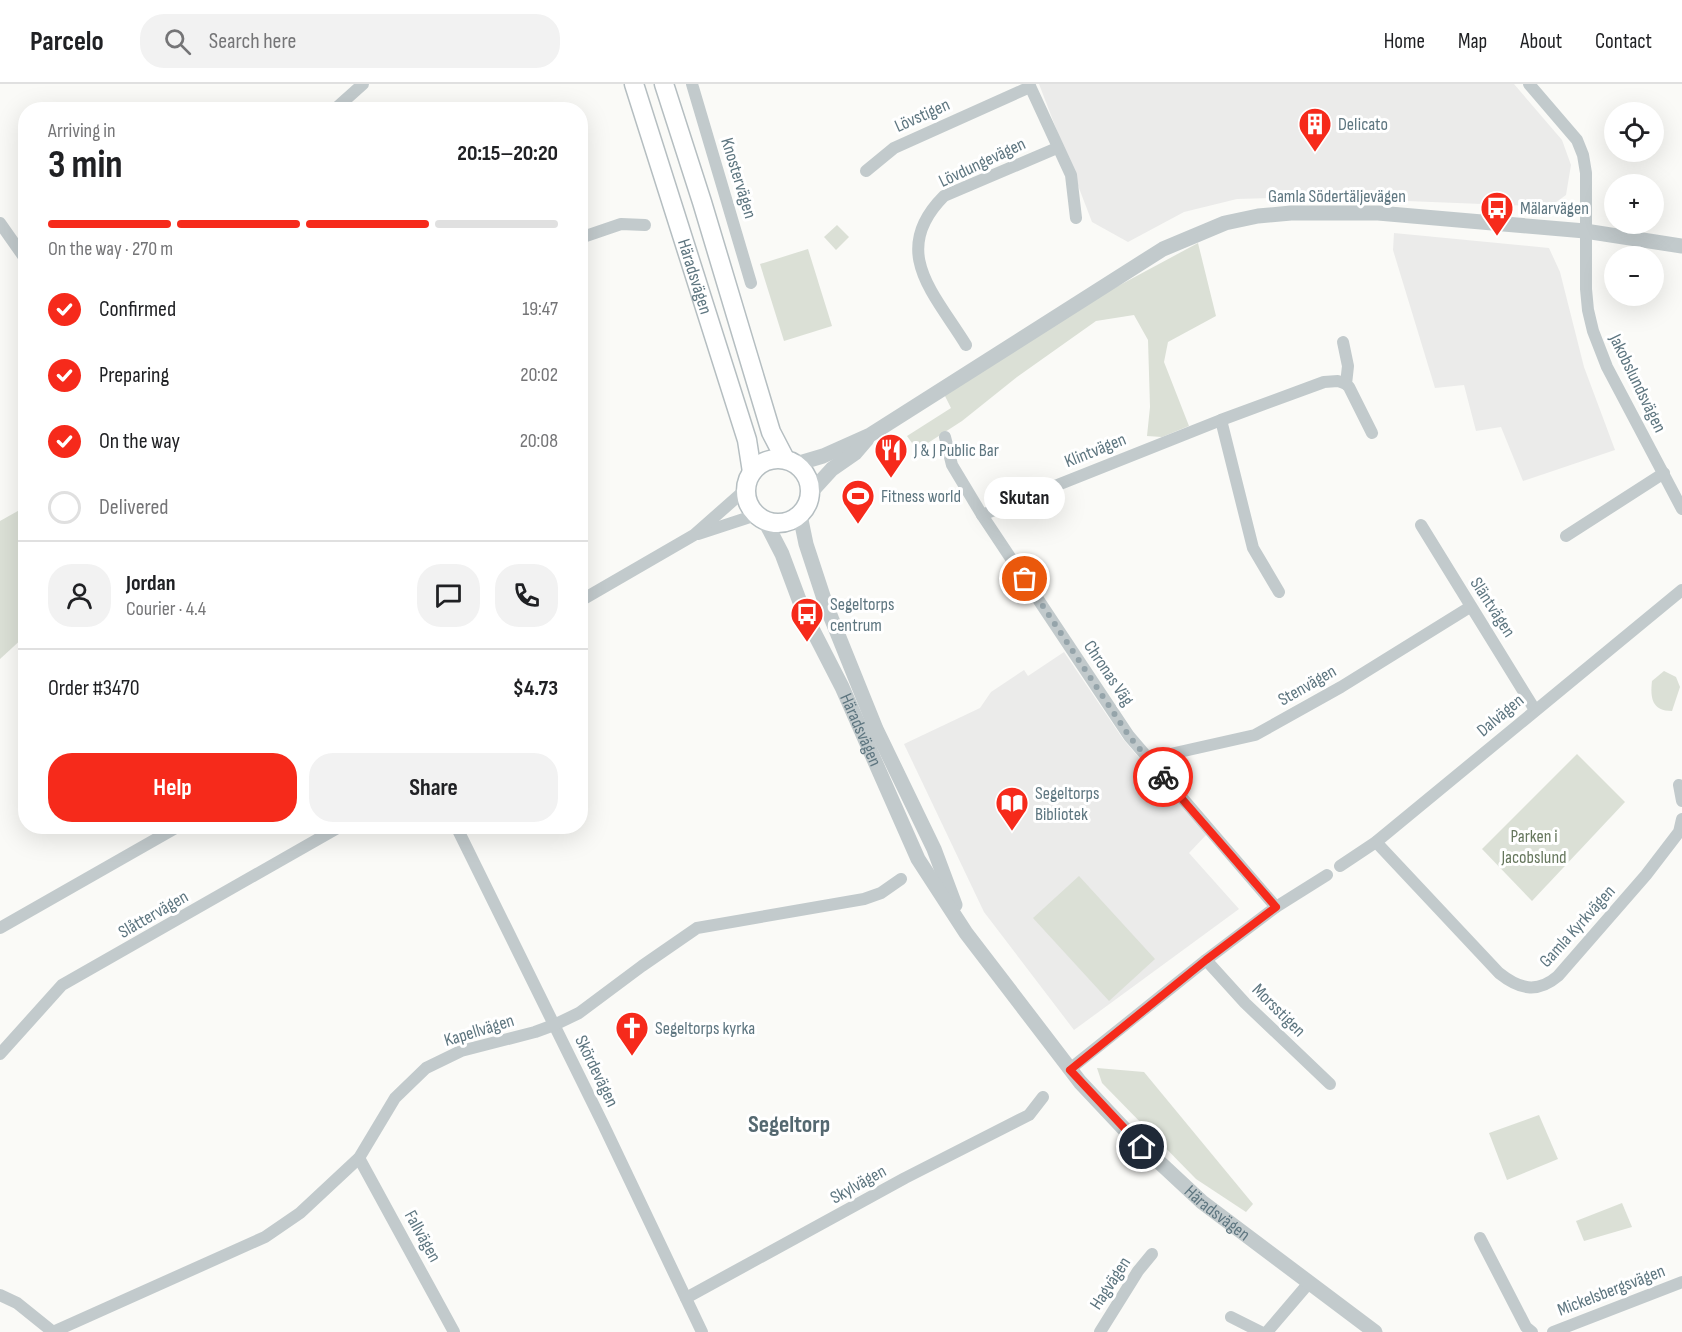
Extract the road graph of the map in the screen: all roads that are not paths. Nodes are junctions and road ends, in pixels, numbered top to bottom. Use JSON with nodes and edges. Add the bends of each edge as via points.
{"nodes":[{"id":1,"x":363,"y":84,"type":"edge"},
{"id":2,"x":634,"y":84,"type":"edge"},
{"id":3,"x":664,"y":84,"type":"edge"},
{"id":4,"x":692,"y":84,"type":"edge"},
{"id":5,"x":1529,"y":84,"type":"edge"},
{"id":6,"x":1029,"y":86,"type":"edge"},
{"id":7,"x":343,"y":102,"type":"edge"},
{"id":8,"x":1057,"y":148,"type":"junction"},
{"id":9,"x":866,"y":171,"type":"dead end"},
{"id":10,"x":1076,"y":218,"type":"dead end"},
{"id":11,"x":0,"y":223,"type":"edge"},
{"id":12,"x":645,"y":225,"type":"dead end"},
{"id":13,"x":1585,"y":231,"type":"junction"},
{"id":14,"x":588,"y":235,"type":"edge"},
{"id":15,"x":1682,"y":246,"type":"edge"},
{"id":16,"x":18,"y":249,"type":"edge"},
{"id":17,"x":751,"y":284,"type":"dead end"},
{"id":18,"x":1343,"y":342,"type":"dead end"},
{"id":19,"x":966,"y":345,"type":"dead end"},
{"id":20,"x":1346,"y":384,"type":"junction"},
{"id":21,"x":1221,"y":420,"type":"junction"},
{"id":22,"x":1372,"y":434,"type":"dead end"},
{"id":23,"x":870,"y":435,"type":"junction"},
{"id":24,"x":945,"y":437,"type":"dead end"},
{"id":25,"x":791,"y":462,"type":"junction"},
{"id":26,"x":752,"y":472,"type":"junction"},
{"id":27,"x":1664,"y":473,"type":"junction"},
{"id":28,"x":1678,"y":489,"type":"edge"},
{"id":29,"x":745,"y":490,"type":"junction"},
{"id":30,"x":811,"y":492,"type":"junction"},
{"id":31,"x":1682,"y":509,"type":"edge"},
{"id":32,"x":800,"y":515,"type":"junction"},
{"id":33,"x":982,"y":515,"type":"junction"},
{"id":34,"x":761,"y":518,"type":"junction"},
{"id":35,"x":1421,"y":525,"type":"dead end"},
{"id":36,"x":694,"y":535,"type":"junction"},
{"id":37,"x":1566,"y":536,"type":"dead end"},
{"id":38,"x":1682,"y":590,"type":"edge"},
{"id":39,"x":1279,"y":592,"type":"dead end"},
{"id":40,"x":588,"y":596,"type":"edge"},
{"id":41,"x":1470,"y":607,"type":"junction"},
{"id":42,"x":1535,"y":710,"type":"junction"},
{"id":43,"x":1148,"y":759,"type":"junction"},
{"id":44,"x":1679,"y":785,"type":"dead end"},
{"id":45,"x":1682,"y":801,"type":"edge"},
{"id":46,"x":1682,"y":819,"type":"edge"},
{"id":47,"x":165,"y":834,"type":"edge"},
{"id":48,"x":327,"y":834,"type":"edge"},
{"id":49,"x":460,"y":834,"type":"edge"},
{"id":50,"x":1376,"y":842,"type":"junction"},
{"id":51,"x":1340,"y":866,"type":"dead end"},
{"id":52,"x":1326,"y":875,"type":"dead end"},
{"id":53,"x":901,"y":879,"type":"dead end"},
{"id":54,"x":1276,"y":907,"type":"junction"},
{"id":55,"x":0,"y":928,"type":"edge"},
{"id":56,"x":966,"y":933,"type":"junction"},
{"id":57,"x":1206,"y":960,"type":"junction"},
{"id":58,"x":554,"y":1026,"type":"junction"},
{"id":59,"x":0,"y":1054,"type":"edge"},
{"id":60,"x":1070,"y":1070,"type":"junction"},
{"id":61,"x":1330,"y":1084,"type":"dead end"},
{"id":62,"x":1043,"y":1097,"type":"dead end"},
{"id":63,"x":359,"y":1158,"type":"junction"},
{"id":64,"x":1480,"y":1238,"type":"dead end"},
{"id":65,"x":1152,"y":1254,"type":"dead end"},
{"id":66,"x":1682,"y":1282,"type":"edge"},
{"id":67,"x":1308,"y":1284,"type":"junction"},
{"id":68,"x":0,"y":1295,"type":"edge"},
{"id":69,"x":686,"y":1298,"type":"junction"},
{"id":70,"x":1231,"y":1317,"type":"dead end"},
{"id":71,"x":53,"y":1332,"type":"edge"},
{"id":72,"x":454,"y":1332,"type":"edge"},
{"id":73,"x":702,"y":1332,"type":"edge"},
{"id":74,"x":1100,"y":1332,"type":"edge"},
{"id":75,"x":1261,"y":1332,"type":"edge"},
{"id":76,"x":1267,"y":1332,"type":"edge"},
{"id":77,"x":1375,"y":1332,"type":"edge"},
{"id":78,"x":1532,"y":1332,"type":"edge"},
{"id":79,"x":1553,"y":1332,"type":"edge"}],
"edges":[{"from":1,"to":7,"type":"street"},
{"from":2,"to":26,"type":"main road","name":"Häradsvägen","via":[[747,440]]},
{"from":3,"to":25,"type":"main road","name":"Häradsvägen","via":[[771,432]]},
{"from":4,"to":17,"type":"street","name":"Knostervägen"},
{"from":5,"to":13,"type":"street","via":[[1577,140],[1583,155]]},
{"from":6,"to":8,"type":"street"},
{"from":6,"to":9,"type":"street","name":"Lövstigen","via":[[894,147]]},
{"from":8,"to":10,"type":"street","via":[[1071,175]]},
{"from":8,"to":19,"type":"street","name":"Lövdungevägen","via":[[944,196],[924,222],[918,246],[921,271]]},
{"from":11,"to":16,"type":"street"},
{"from":12,"to":14,"type":"street","via":[[621,224]]},
{"from":13,"to":15,"type":"street","name":"Gamla Södertäljevägen"},
{"from":13,"to":23,"type":"street","name":"Gamla Södertäljevägen","via":[[1378,213],[1291,213],[1225,223],[1163,249]]},
{"from":13,"to":27,"type":"street","name":"Jakobslundsvägen","via":[[1588,310],[1593,331],[1607,367]]},
{"from":18,"to":20,"type":"street","via":[[1348,366]]},
{"from":20,"to":21,"type":"street","name":"Klintvägen","via":[[1324,382]]},
{"from":20,"to":22,"type":"street"},
{"from":21,"to":33,"type":"street","name":"Klintvägen"},
{"from":21,"to":39,"type":"street","via":[[1253,548]]},
{"from":23,"to":25,"type":"street","name":"Gamla Södertäljevägen","via":[[823,456]]},
{"from":23,"to":30,"type":"street","name":"Gamla Södertäljevägen"},
{"from":24,"to":33,"type":"street","name":"Chronas Väg","via":[[952,465]]},
{"from":25,"to":26,"type":"main road","via":[[770,459]]},
{"from":25,"to":30,"type":"main road","via":[[808,478]]},
{"from":26,"to":29,"type":"main road"},
{"from":27,"to":28,"type":"street","name":"Jakobslundsvägen"},
{"from":27,"to":37,"type":"street"},
{"from":28,"to":31,"type":"street","name":"Jakobslundsvägen"},
{"from":29,"to":34,"type":"main road","via":[[748,504]]},
{"from":29,"to":36,"type":"street"},
{"from":30,"to":32,"type":"main road"},
{"from":32,"to":34,"type":"main road","via":[[782,524]]},
{"from":32,"to":56,"type":"street","name":"Häradsvägen","via":[[826,604],[876,729],[934,849]]},
{"from":33,"to":43,"type":"street","name":"Chronas Väg"},
{"from":34,"to":36,"type":"street"},
{"from":34,"to":56,"type":"street","name":"Häradsvägen","via":[[782,554],[804,613],[842,687],[918,859]]},
{"from":35,"to":41,"type":"street","name":"Släntvägen"},
{"from":36,"to":40,"type":"street"},
{"from":38,"to":42,"type":"street","name":"Dalvägen"},
{"from":41,"to":42,"type":"street","name":"Släntvägen"},
{"from":41,"to":43,"type":"street","name":"Stenvägen","via":[[1255,735]]},
{"from":42,"to":50,"type":"street","name":"Dalvägen"},
{"from":43,"to":54,"type":"street","name":"Chronas Väg"},
{"from":44,"to":45,"type":"street"},
{"from":46,"to":50,"type":"street","name":"Gamla Kyrkvägen","via":[[1679,832],[1646,875],[1558,976],[1540,987],[1513,984],[1499,973]]},
{"from":47,"to":55,"type":"street"},
{"from":48,"to":59,"type":"street","name":"Slåttervägen","via":[[62,986]]},
{"from":49,"to":58,"type":"street","name":"Skördevägen"},
{"from":50,"to":51,"type":"street","name":"Dalvägen"},
{"from":52,"to":54,"type":"street"},
{"from":53,"to":58,"type":"street","name":"Kapellvägen","via":[[864,899],[697,928],[579,1013]]},
{"from":54,"to":57,"type":"street"},
{"from":56,"to":60,"type":"street","name":"Häradsvägen"},
{"from":57,"to":60,"type":"street"},
{"from":57,"to":61,"type":"street","name":"Morsstigen"},
{"from":58,"to":63,"type":"street","name":"Kapellvägen","via":[[461,1051],[426,1068],[395,1098]]},
{"from":58,"to":69,"type":"street","name":"Skördevägen"},
{"from":60,"to":67,"type":"street","name":"Häradsvägen","via":[[1128,1133],[1202,1202]]},
{"from":62,"to":69,"type":"street","name":"Skylvägen","via":[[1029,1115]]},
{"from":63,"to":71,"type":"street","name":"Kapellvägen","via":[[300,1213],[265,1237]]},
{"from":63,"to":72,"type":"street","name":"Fallvägen"},
{"from":64,"to":78,"type":"street"},
{"from":65,"to":74,"type":"street","name":"Hagvägen"},
{"from":66,"to":79,"type":"street","name":"Mickelsbergsvägen"},
{"from":67,"to":76,"type":"street"},
{"from":67,"to":77,"type":"street","name":"Häradsvägen"},
{"from":68,"to":71,"type":"street","via":[[17,1303]]},
{"from":69,"to":73,"type":"street","name":"Skördevägen"},
{"from":70,"to":75,"type":"street"}]}
